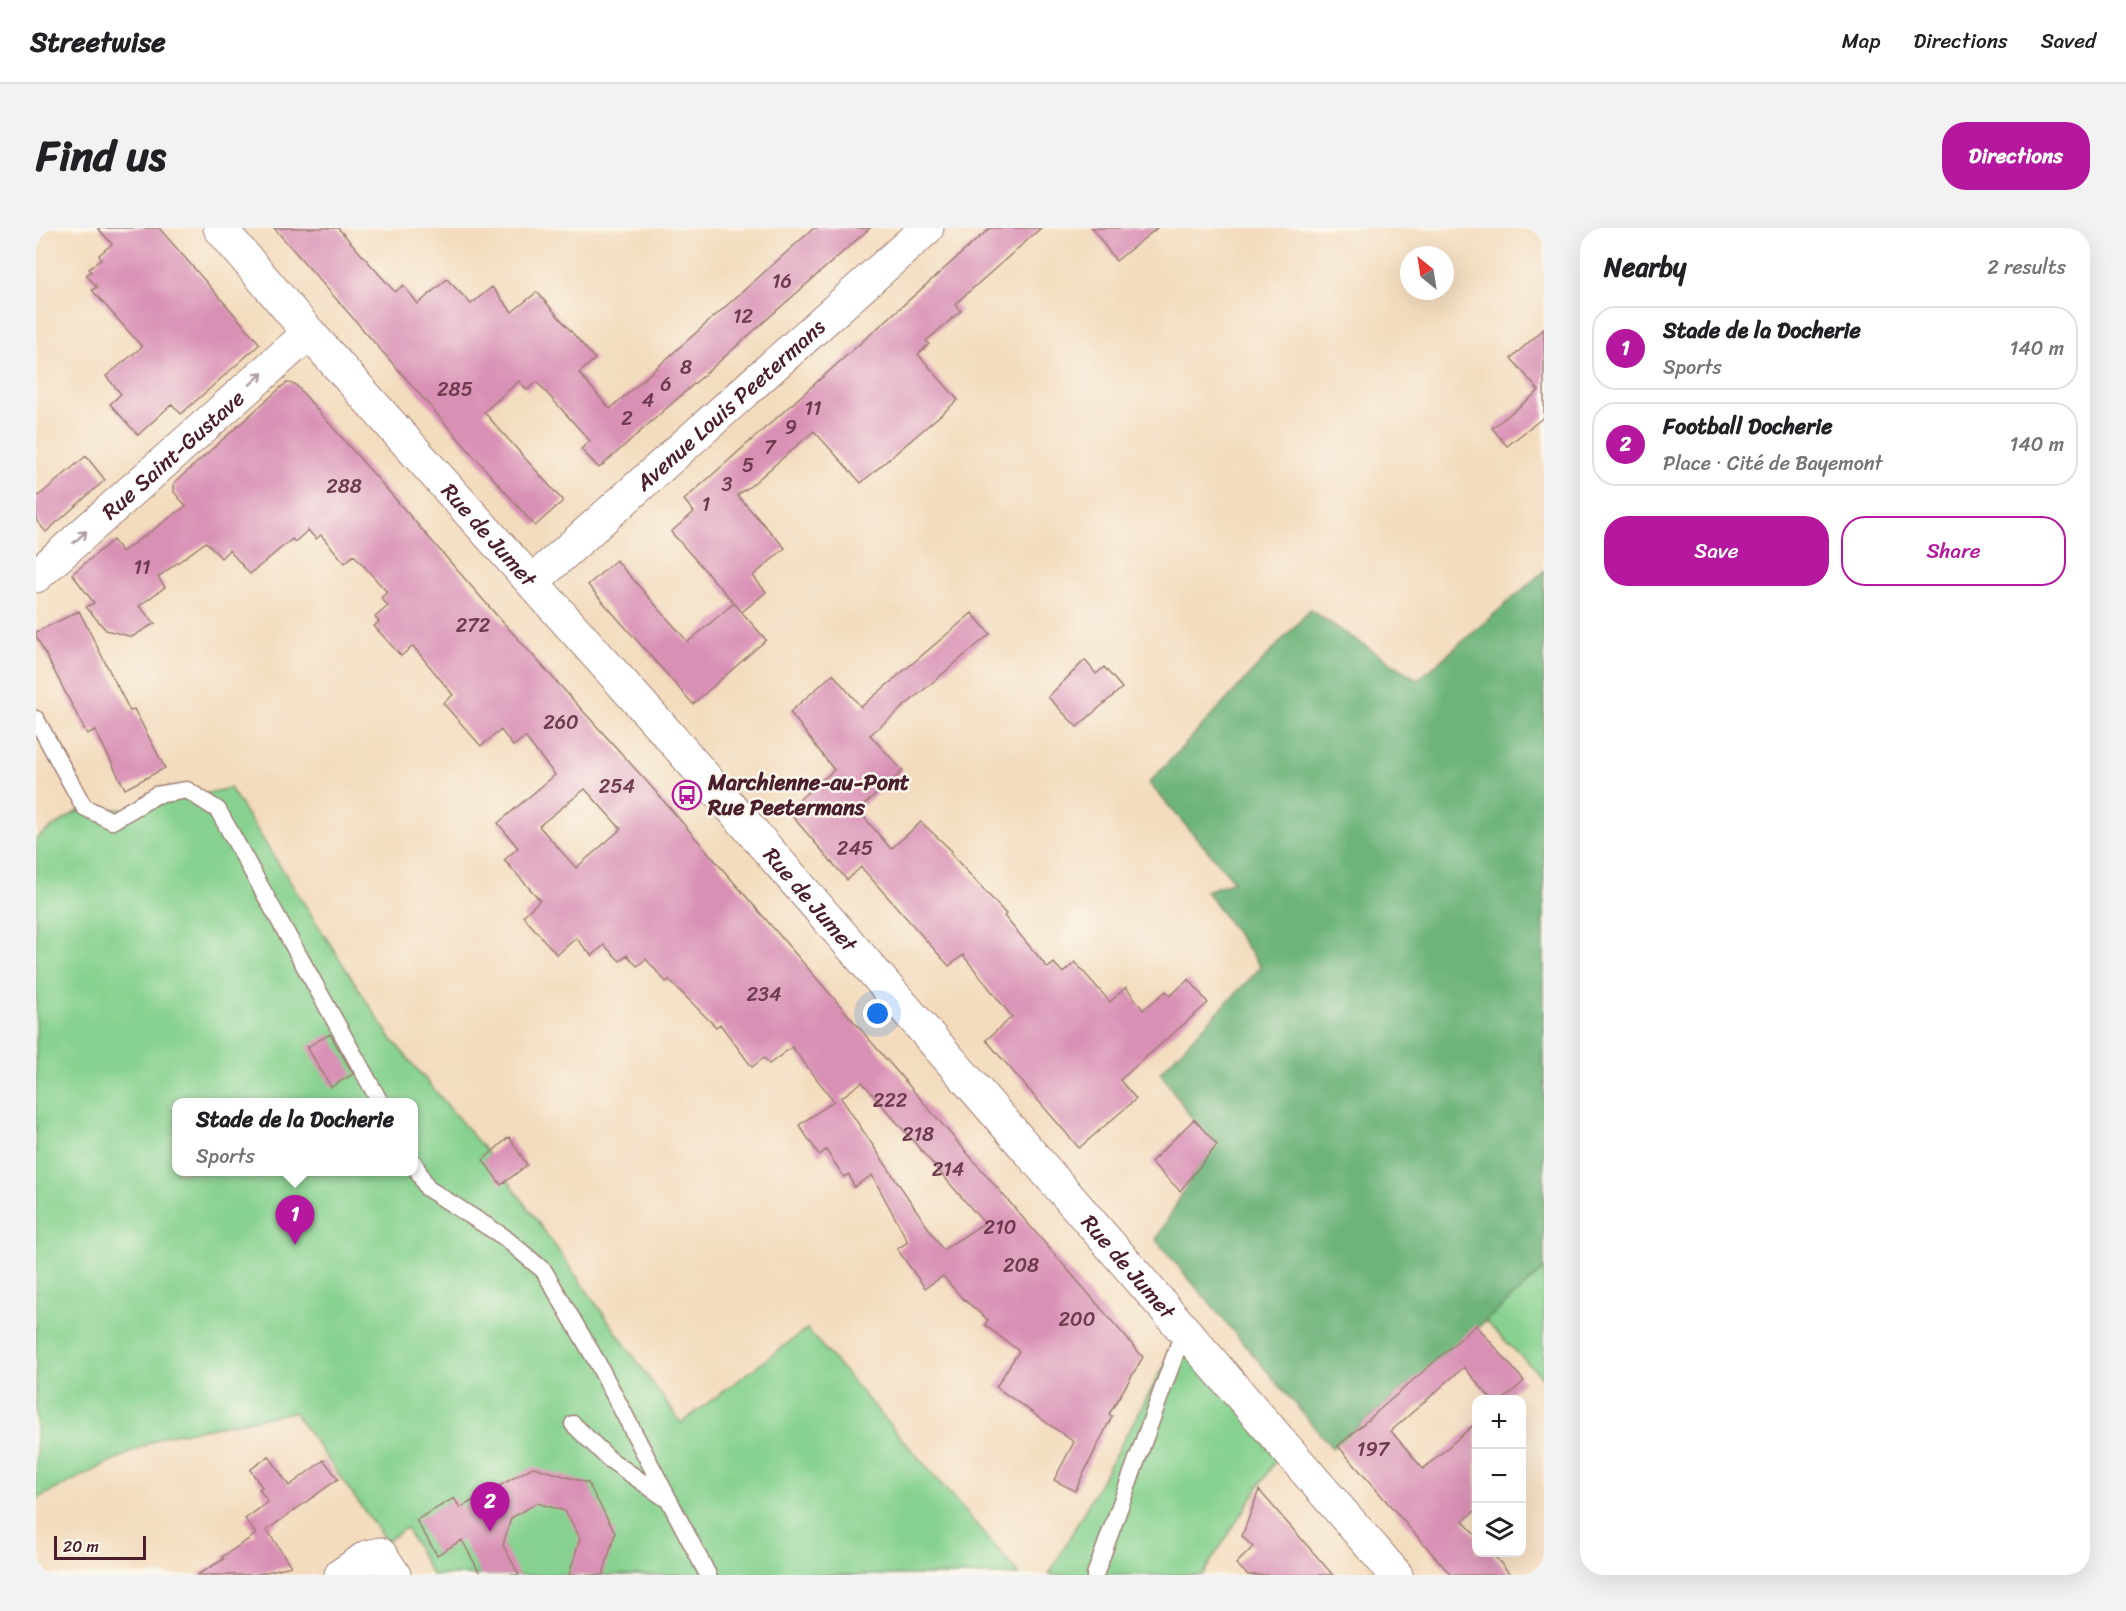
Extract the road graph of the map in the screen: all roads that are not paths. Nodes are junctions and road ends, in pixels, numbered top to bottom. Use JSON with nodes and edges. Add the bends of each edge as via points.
{"nodes":[{"id":1,"x":220,"y":228,"type":"edge"},
{"id":2,"x":927,"y":228,"type":"edge"},
{"id":3,"x":309,"y":333,"type":"junction"},
{"id":4,"x":36,"y":576,"type":"edge"},
{"id":5,"x":532,"y":582,"type":"junction"},
{"id":6,"x":36,"y":719,"type":"edge"},
{"id":7,"x":378,"y":1098,"type":"edge"},
{"id":8,"x":418,"y":1171,"type":"edge"},
{"id":9,"x":1184,"y":1330,"type":"junction"},
{"id":10,"x":573,"y":1424,"type":"dead end"},
{"id":11,"x":670,"y":1502,"type":"junction"},
{"id":12,"x":341,"y":1575,"type":"edge"},
{"id":13,"x":394,"y":1575,"type":"edge"},
{"id":14,"x":708,"y":1575,"type":"edge"},
{"id":15,"x":1095,"y":1575,"type":"edge"},
{"id":16,"x":1396,"y":1575,"type":"edge"}],
"edges":[{"from":1,"to":3,"type":"street","name":"Rue de Jumet"},
{"from":2,"to":5,"type":"street","name":"Avenue Louis Peetermans"},
{"from":4,"to":3,"type":"street","name":"Rue Saint-Gustave","one_way":true},
{"from":3,"to":5,"type":"street","name":"Rue de Jumet"},
{"from":5,"to":9,"type":"street","name":"Rue de Jumet"},
{"from":6,"to":7,"type":"lane","via":[[84,807],[112,821],[156,795],[188,790],[218,810]]},
{"from":8,"to":11,"type":"lane","via":[[427,1188],[504,1237],[544,1271]]},
{"from":9,"to":15,"type":"lane"},
{"from":9,"to":16,"type":"street","name":"Rue de Jumet"},
{"from":10,"to":11,"type":"lane","via":[[609,1459]]},
{"from":11,"to":14,"type":"lane"},
{"from":12,"to":13,"type":"street","via":[[367,1557],[380,1554]]}]}
